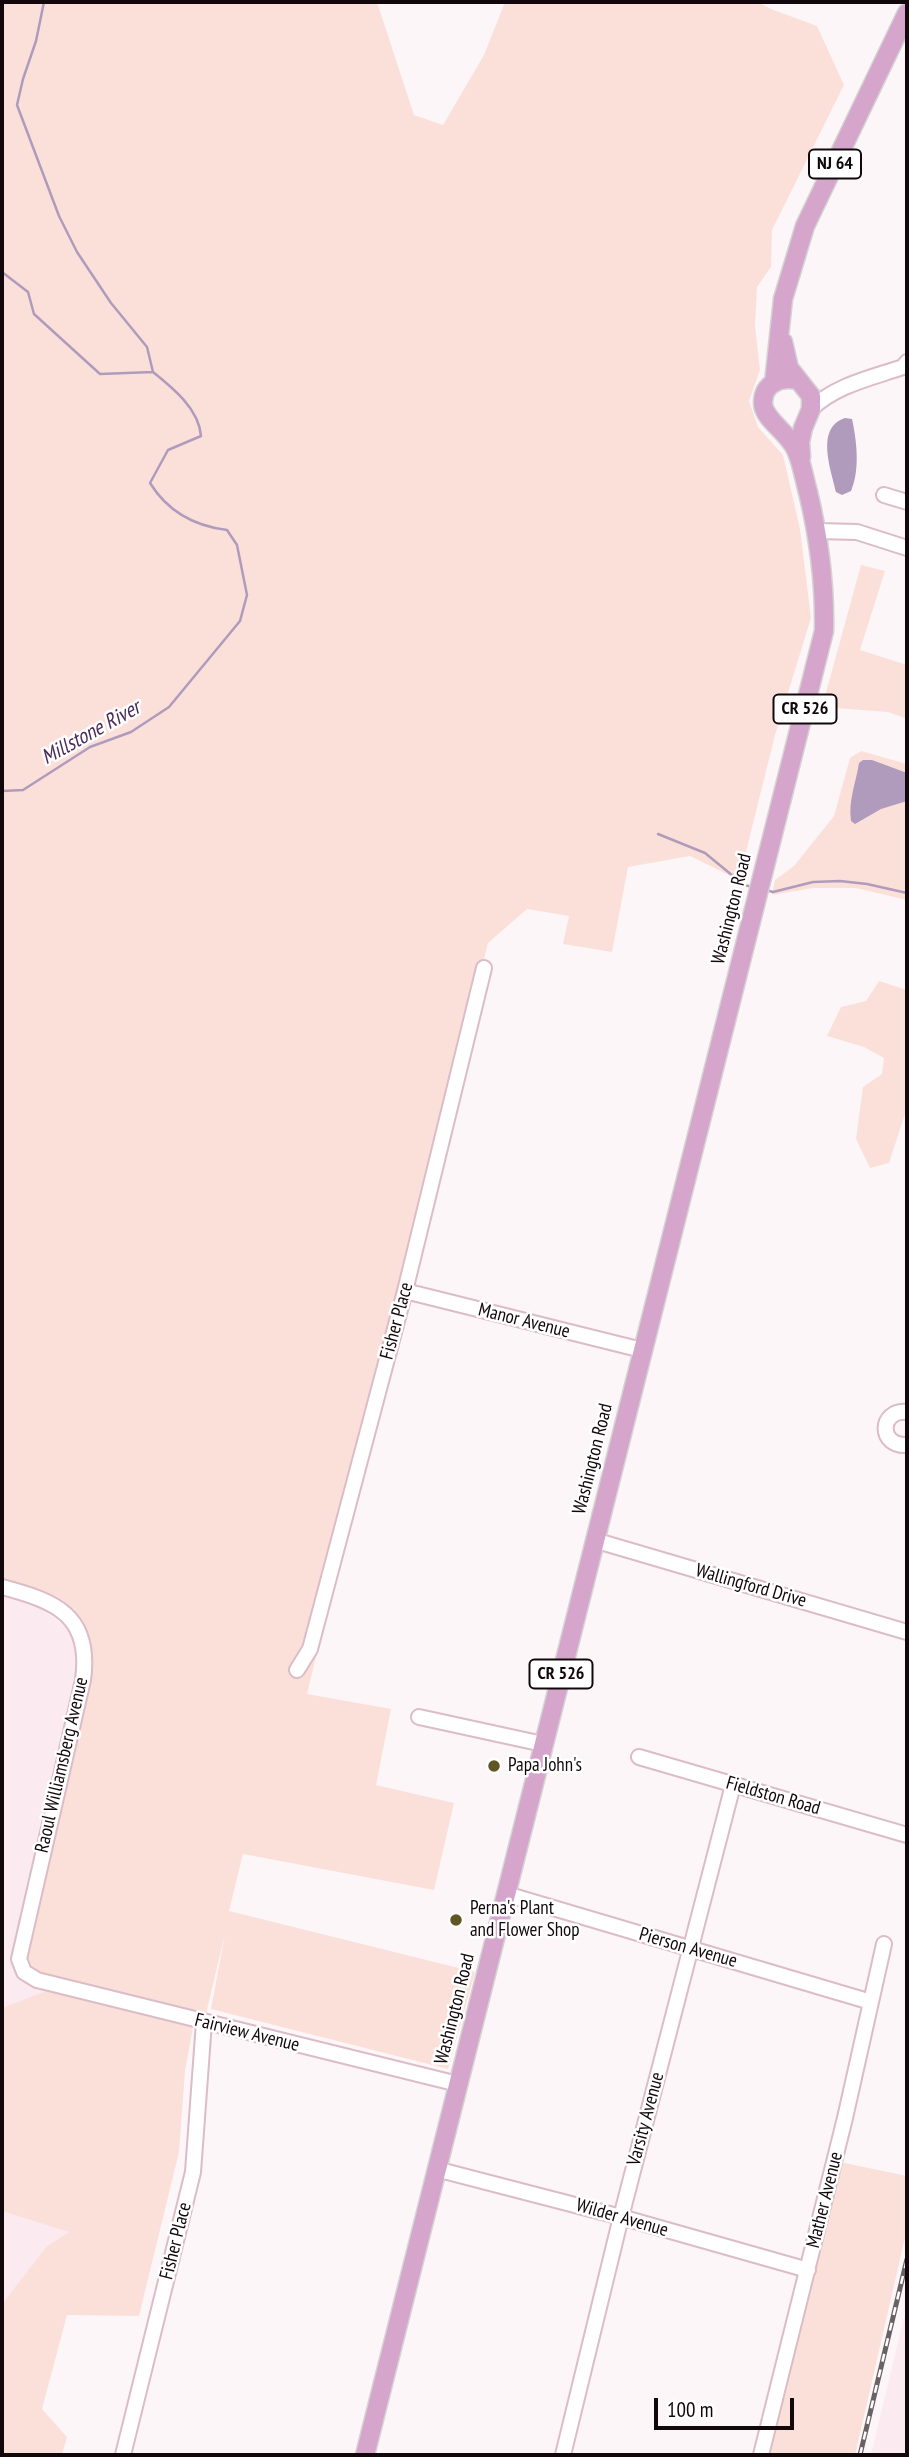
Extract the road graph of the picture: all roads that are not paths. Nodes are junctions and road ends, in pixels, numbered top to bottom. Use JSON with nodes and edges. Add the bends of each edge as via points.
{"nodes":[{"id":1,"x":907,"y":13,"type":"edge"},
{"id":2,"x":780,"y":321,"type":"junction"},
{"id":3,"x":907,"y":362,"type":"edge"},
{"id":4,"x":800,"y":382,"type":"junction"},
{"id":5,"x":774,"y":383,"type":"junction"},
{"id":6,"x":840,"y":388,"type":"junction"},
{"id":7,"x":810,"y":412,"type":"junction"},
{"id":8,"x":779,"y":426,"type":"junction"},
{"id":9,"x":803,"y":471,"type":"junction"},
{"id":10,"x":884,"y":495,"type":"dead end"},
{"id":11,"x":907,"y":502,"type":"edge"},
{"id":12,"x":817,"y":531,"type":"junction"},
{"id":13,"x":907,"y":548,"type":"edge"},
{"id":14,"x":484,"y":968,"type":"dead end"},
{"id":15,"x":405,"y":1291,"type":"junction"},
{"id":16,"x":642,"y":1350,"type":"junction"},
{"id":17,"x":907,"y":1412,"type":"edge"},
{"id":18,"x":907,"y":1445,"type":"edge"},
{"id":19,"x":594,"y":1540,"type":"junction"},
{"id":20,"x":2,"y":1587,"type":"edge"},
{"id":21,"x":907,"y":1632,"type":"edge"},
{"id":22,"x":297,"y":1670,"type":"dead end"},
{"id":23,"x":419,"y":1717,"type":"dead end"},
{"id":24,"x":543,"y":1744,"type":"junction"},
{"id":25,"x":639,"y":1757,"type":"dead end"},
{"id":26,"x":733,"y":1785,"type":"junction"},
{"id":27,"x":907,"y":1835,"type":"edge"},
{"id":28,"x":506,"y":1894,"type":"junction"},
{"id":29,"x":884,"y":1944,"type":"dead end"},
{"id":30,"x":690,"y":1948,"type":"junction"},
{"id":31,"x":37,"y":1980,"type":"joint"},
{"id":32,"x":871,"y":2002,"type":"junction"},
{"id":33,"x":204,"y":2022,"type":"junction"},
{"id":34,"x":458,"y":2084,"type":"junction"},
{"id":35,"x":436,"y":2169,"type":"junction"},
{"id":36,"x":621,"y":2217,"type":"junction"},
{"id":37,"x":808,"y":2270,"type":"junction"},
{"id":38,"x":123,"y":2455,"type":"edge"},
{"id":39,"x":365,"y":2455,"type":"edge"},
{"id":40,"x":563,"y":2455,"type":"edge"},
{"id":41,"x":761,"y":2455,"type":"edge"}],
"edges":[{"from":1,"to":2,"type":"main road","number":"NJ 64","via":[[805,226]]},
{"from":2,"to":4,"type":"main road","number":"NJ 64","via":[[787,358]]},
{"from":2,"to":5,"type":"main road","number":"NJ 64"},
{"from":3,"to":6,"type":"street"},
{"from":4,"to":5,"type":"main road","via":[[782,379]]},
{"from":4,"to":6,"type":"street"},
{"from":4,"to":7,"type":"main road","name":"Washington Road","number":"CR 526","via":[[811,396]]},
{"from":5,"to":8,"type":"main road","name":"Washington Road","number":"CR 526","via":[[765,393],[764,409]]},
{"from":6,"to":7,"type":"street"},
{"from":7,"to":8,"type":"main road","via":[[795,426]]},
{"from":7,"to":9,"type":"main road","name":"Washington Road","number":"CR 526","via":[[800,442]]},
{"from":8,"to":9,"type":"main road","name":"Washington Road","number":"CR 526","via":[[788,435]]},
{"from":9,"to":12,"type":"main road","name":"Washington Road","number":"CR 526"},
{"from":10,"to":11,"type":"street"},
{"from":12,"to":13,"type":"street","via":[[858,531]]},
{"from":12,"to":16,"type":"main road","name":"Washington Road","number":"CR 526","via":[[825,593],[824,631]]},
{"from":14,"to":15,"type":"street","name":"Fisher Place"},
{"from":15,"to":16,"type":"street","name":"Manor Avenue"},
{"from":15,"to":22,"type":"street","name":"Fisher Place","via":[[310,1648]]},
{"from":16,"to":19,"type":"main road","name":"Washington Road","number":"CR 526"},
{"from":17,"to":18,"type":"street","via":[[894,1413],[886,1428],[891,1441]]},
{"from":19,"to":21,"type":"street","name":"Wallingford Drive"},
{"from":19,"to":24,"type":"main road","name":"Washington Road","number":"CR 526"},
{"from":20,"to":31,"type":"street","name":"Raoul Williamsberg Avenue","via":[[44,1598],[61,1609],[79,1635],[84,1655],[83,1680],[19,1959],[23,1972]]},
{"from":23,"to":24,"type":"street"},
{"from":24,"to":28,"type":"main road","name":"Washington Road","number":"CR 526"},
{"from":25,"to":26,"type":"street","name":"Fieldston Road"},
{"from":26,"to":27,"type":"street","name":"Fieldston Road"},
{"from":26,"to":30,"type":"street","name":"Varsity Avenue"},
{"from":28,"to":30,"type":"street","name":"Pierson Avenue"},
{"from":28,"to":34,"type":"main road","name":"Washington Road","number":"CR 526"},
{"from":29,"to":32,"type":"street","name":"Mather Avenue"},
{"from":30,"to":32,"type":"street","name":"Pierson Avenue"},
{"from":30,"to":36,"type":"street","name":"Varsity Avenue"},
{"from":31,"to":33,"type":"street","name":"Fairview Avenue"},
{"from":32,"to":37,"type":"street","name":"Mather Avenue"},
{"from":33,"to":34,"type":"street","name":"Fairview Avenue"},
{"from":33,"to":38,"type":"street","name":"Fisher Place","via":[[193,2172]]},
{"from":34,"to":35,"type":"main road","name":"Washington Road","number":"CR 526"},
{"from":35,"to":36,"type":"street","name":"Wilder Avenue"},
{"from":35,"to":39,"type":"main road","name":"Washington Road","number":"CR 526"},
{"from":36,"to":37,"type":"street","name":"Wilder Avenue"},
{"from":36,"to":40,"type":"street","name":"Varsity Avenue"},
{"from":37,"to":41,"type":"street","name":"Mather Avenue"}]}
